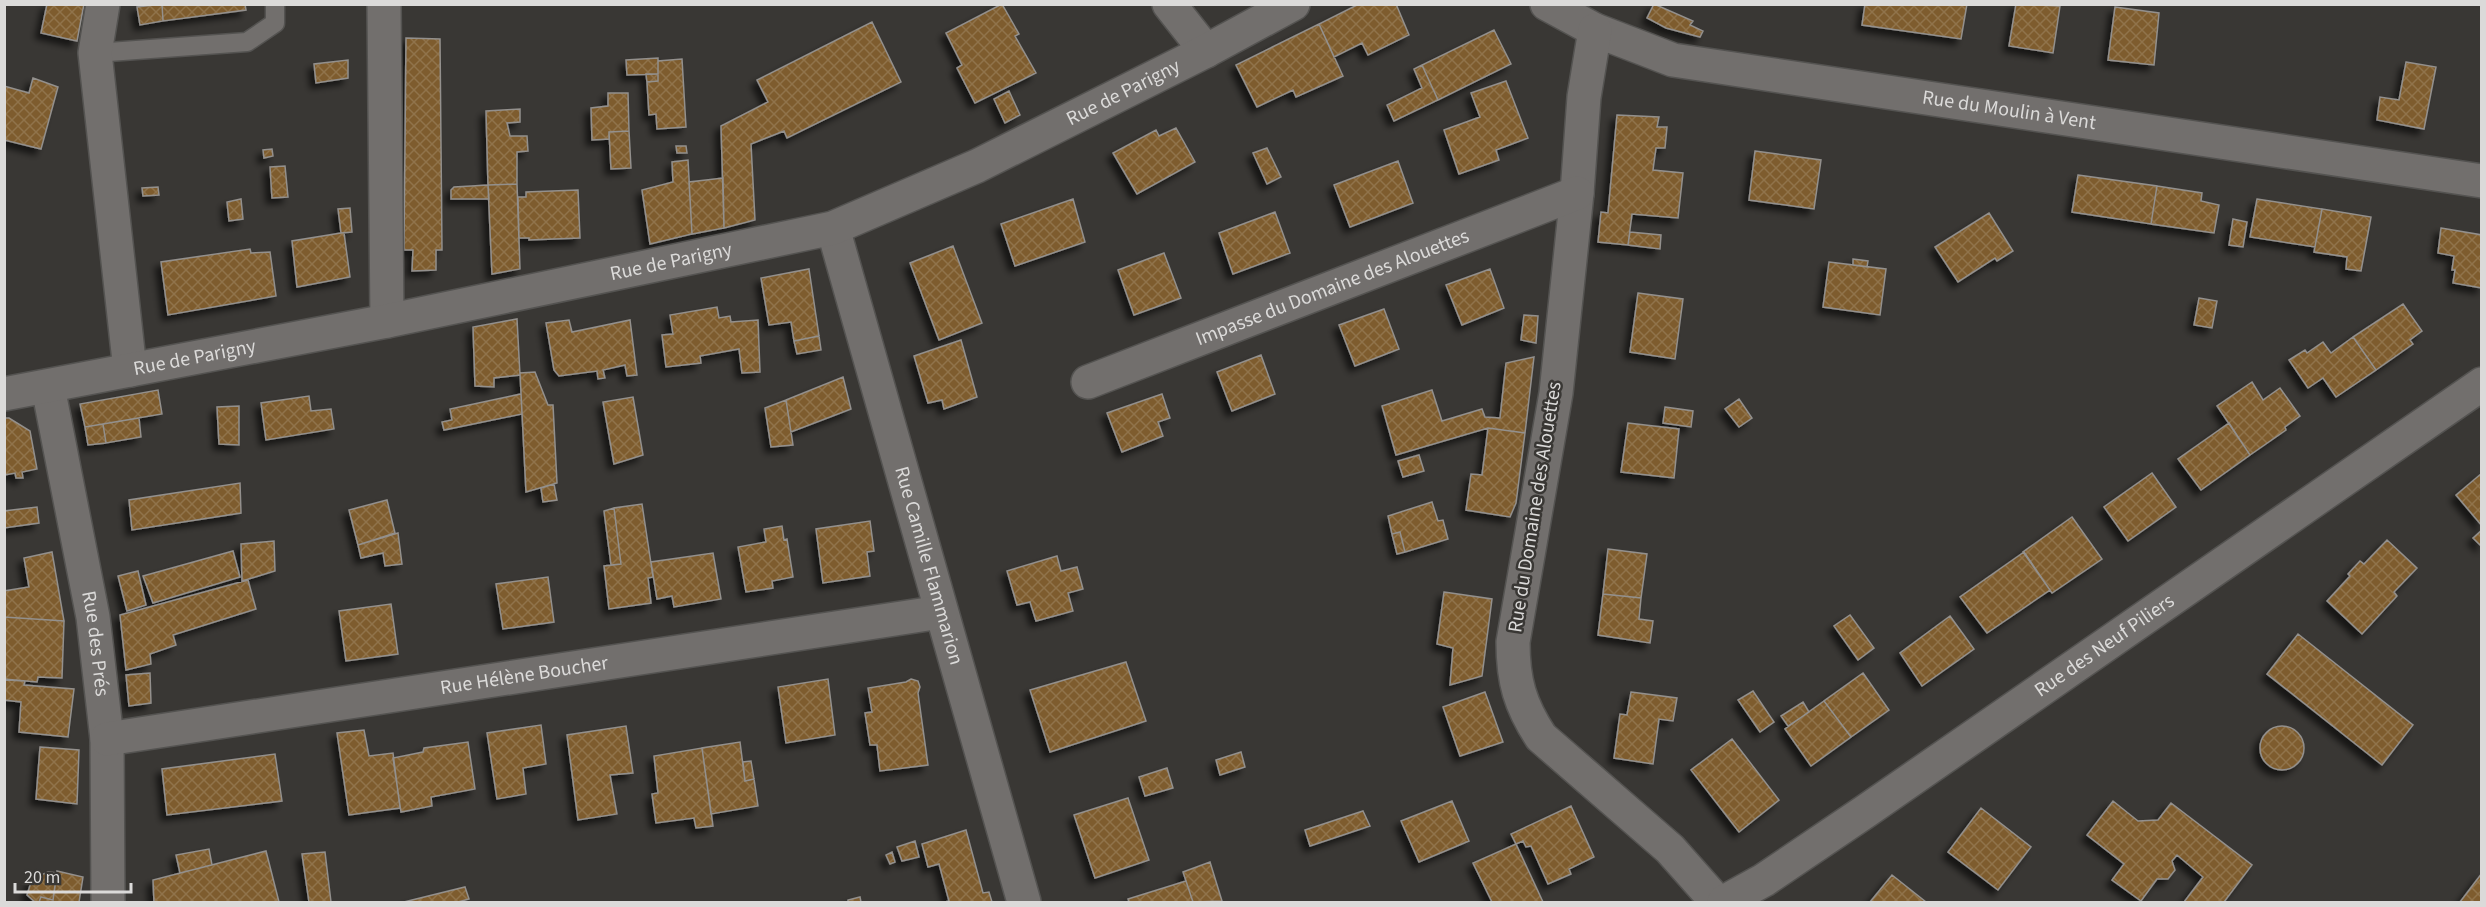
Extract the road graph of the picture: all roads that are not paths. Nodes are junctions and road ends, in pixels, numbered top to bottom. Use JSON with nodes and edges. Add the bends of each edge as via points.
{"nodes":[{"id":1,"x":103,"y":4,"type":"edge"},
{"id":2,"x":275,"y":4,"type":"edge"},
{"id":3,"x":384,"y":4,"type":"edge"},
{"id":4,"x":1169,"y":4,"type":"edge"},
{"id":5,"x":1293,"y":4,"type":"edge"},
{"id":6,"x":1547,"y":4,"type":"edge"},
{"id":7,"x":1595,"y":30,"type":"junction"},
{"id":8,"x":1206,"y":51,"type":"junction"},
{"id":9,"x":95,"y":53,"type":"junction"},
{"id":10,"x":2481,"y":181,"type":"edge"},
{"id":11,"x":1577,"y":193,"type":"junction"},
{"id":12,"x":833,"y":228,"type":"junction"},
{"id":13,"x":387,"y":321,"type":"junction"},
{"id":14,"x":130,"y":370,"type":"junction"},
{"id":15,"x":1088,"y":382,"type":"dead end"},
{"id":16,"x":2481,"y":384,"type":"edge"},
{"id":17,"x":48,"y":387,"type":"junction"},
{"id":18,"x":4,"y":394,"type":"edge"},
{"id":19,"x":941,"y":612,"type":"junction"},
{"id":20,"x":107,"y":739,"type":"junction"},
{"id":21,"x":108,"y":903,"type":"edge"},
{"id":22,"x":1024,"y":903,"type":"edge"},
{"id":23,"x":1717,"y":903,"type":"edge"},
{"id":24,"x":1724,"y":903,"type":"edge"}],
"edges":[{"from":1,"to":9,"type":"street"},
{"from":2,"to":9,"type":"lane","via":[[275,23],[247,42]]},
{"from":3,"to":13,"type":"street"},
{"from":4,"to":8,"type":"street"},
{"from":5,"to":8,"type":"street","name":"Rue de Parigny"},
{"from":6,"to":7,"type":"street","name":"Rue du Moulin à Vent"},
{"from":7,"to":10,"type":"street","name":"Rue du Moulin à Vent","via":[[1673,60]]},
{"from":7,"to":11,"type":"street","name":"Rue du Domaine des Alouettes","via":[[1584,97]]},
{"from":8,"to":12,"type":"street","name":"Rue de Parigny","via":[[977,166]]},
{"from":9,"to":14,"type":"street"},
{"from":11,"to":15,"type":"street","name":"Impasse du Domaine des Alouettes"},
{"from":11,"to":23,"type":"street","name":"Rue du Domaine des Alouettes","via":[[1556,393],[1513,642],[1518,694],[1541,737],[1670,849]]},
{"from":12,"to":13,"type":"street","name":"Rue de Parigny"},
{"from":12,"to":19,"type":"street","name":"Rue Camille Flammarion"},
{"from":13,"to":14,"type":"street","name":"Rue de Parigny"},
{"from":14,"to":17,"type":"street","name":"Rue de Parigny"},
{"from":16,"to":24,"type":"street","name":"Rue des Neuf Piliers","via":[[1857,817]]},
{"from":17,"to":18,"type":"street","name":"Rue de Parigny"},
{"from":17,"to":20,"type":"street","name":"Rue des Prés","via":[[93,617]]},
{"from":19,"to":20,"type":"street","name":"Rue Hélène Boucher"},
{"from":19,"to":22,"type":"street","name":"Rue Camille Flammarion"},
{"from":20,"to":21,"type":"street","name":"Rue des Prés"}]}
